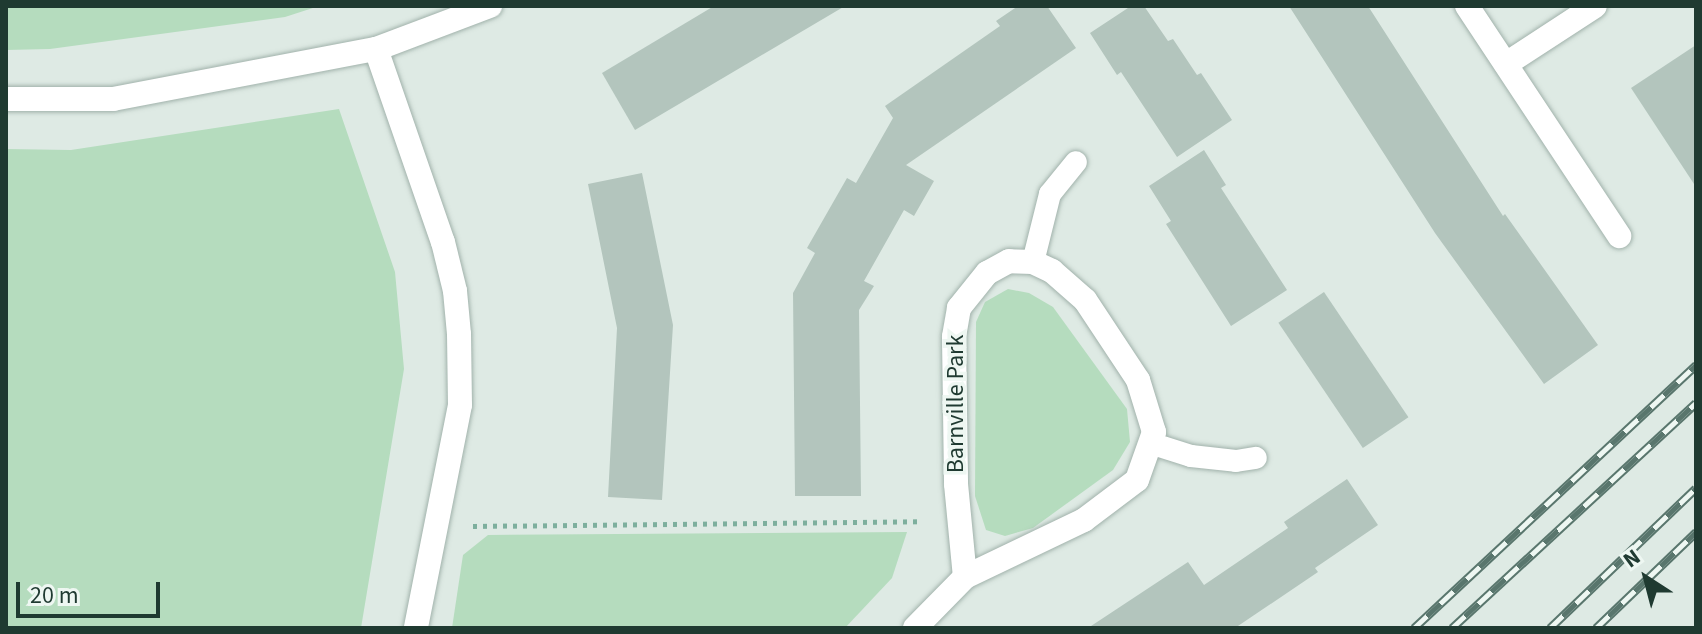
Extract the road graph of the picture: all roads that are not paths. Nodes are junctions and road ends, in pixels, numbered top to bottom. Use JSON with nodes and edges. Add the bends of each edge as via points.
{"nodes":[{"id":1,"x":490,"y":6,"type":"edge"},
{"id":2,"x":1467,"y":6,"type":"edge"},
{"id":3,"x":1595,"y":6,"type":"edge"},
{"id":4,"x":376,"y":49,"type":"junction"},
{"id":5,"x":1506,"y":64,"type":"junction"},
{"id":6,"x":6,"y":99,"type":"edge"},
{"id":7,"x":1076,"y":162,"type":"dead end"},
{"id":8,"x":1619,"y":236,"type":"dead end"},
{"id":9,"x":1033,"y":262,"type":"junction"},
{"id":10,"x":1150,"y":443,"type":"junction"},
{"id":11,"x":1256,"y":458,"type":"dead end"},
{"id":12,"x":965,"y":577,"type":"junction"},
{"id":13,"x":416,"y":628,"type":"edge"},
{"id":14,"x":915,"y":628,"type":"edge"}],
"edges":[{"from":1,"to":4,"type":"street"},
{"from":2,"to":5,"type":"street"},
{"from":3,"to":5,"type":"street"},
{"from":4,"to":6,"type":"street","via":[[113,99]]},
{"from":4,"to":13,"type":"street","via":[[455,291],[460,405]]},
{"from":5,"to":8,"type":"street"},
{"from":7,"to":9,"type":"lane","via":[[1050,194]]},
{"from":9,"to":10,"type":"street","via":[[1085,300],[1129,366],[1154,432]]},
{"from":9,"to":12,"type":"street","name":"Barnville Park","via":[[1009,261],[987,273],[959,308],[954,337],[956,484]]},
{"from":10,"to":11,"type":"lane","via":[[1191,456]]},
{"from":10,"to":12,"type":"street","via":[[1137,480],[1084,520]]},
{"from":12,"to":14,"type":"street"}]}
